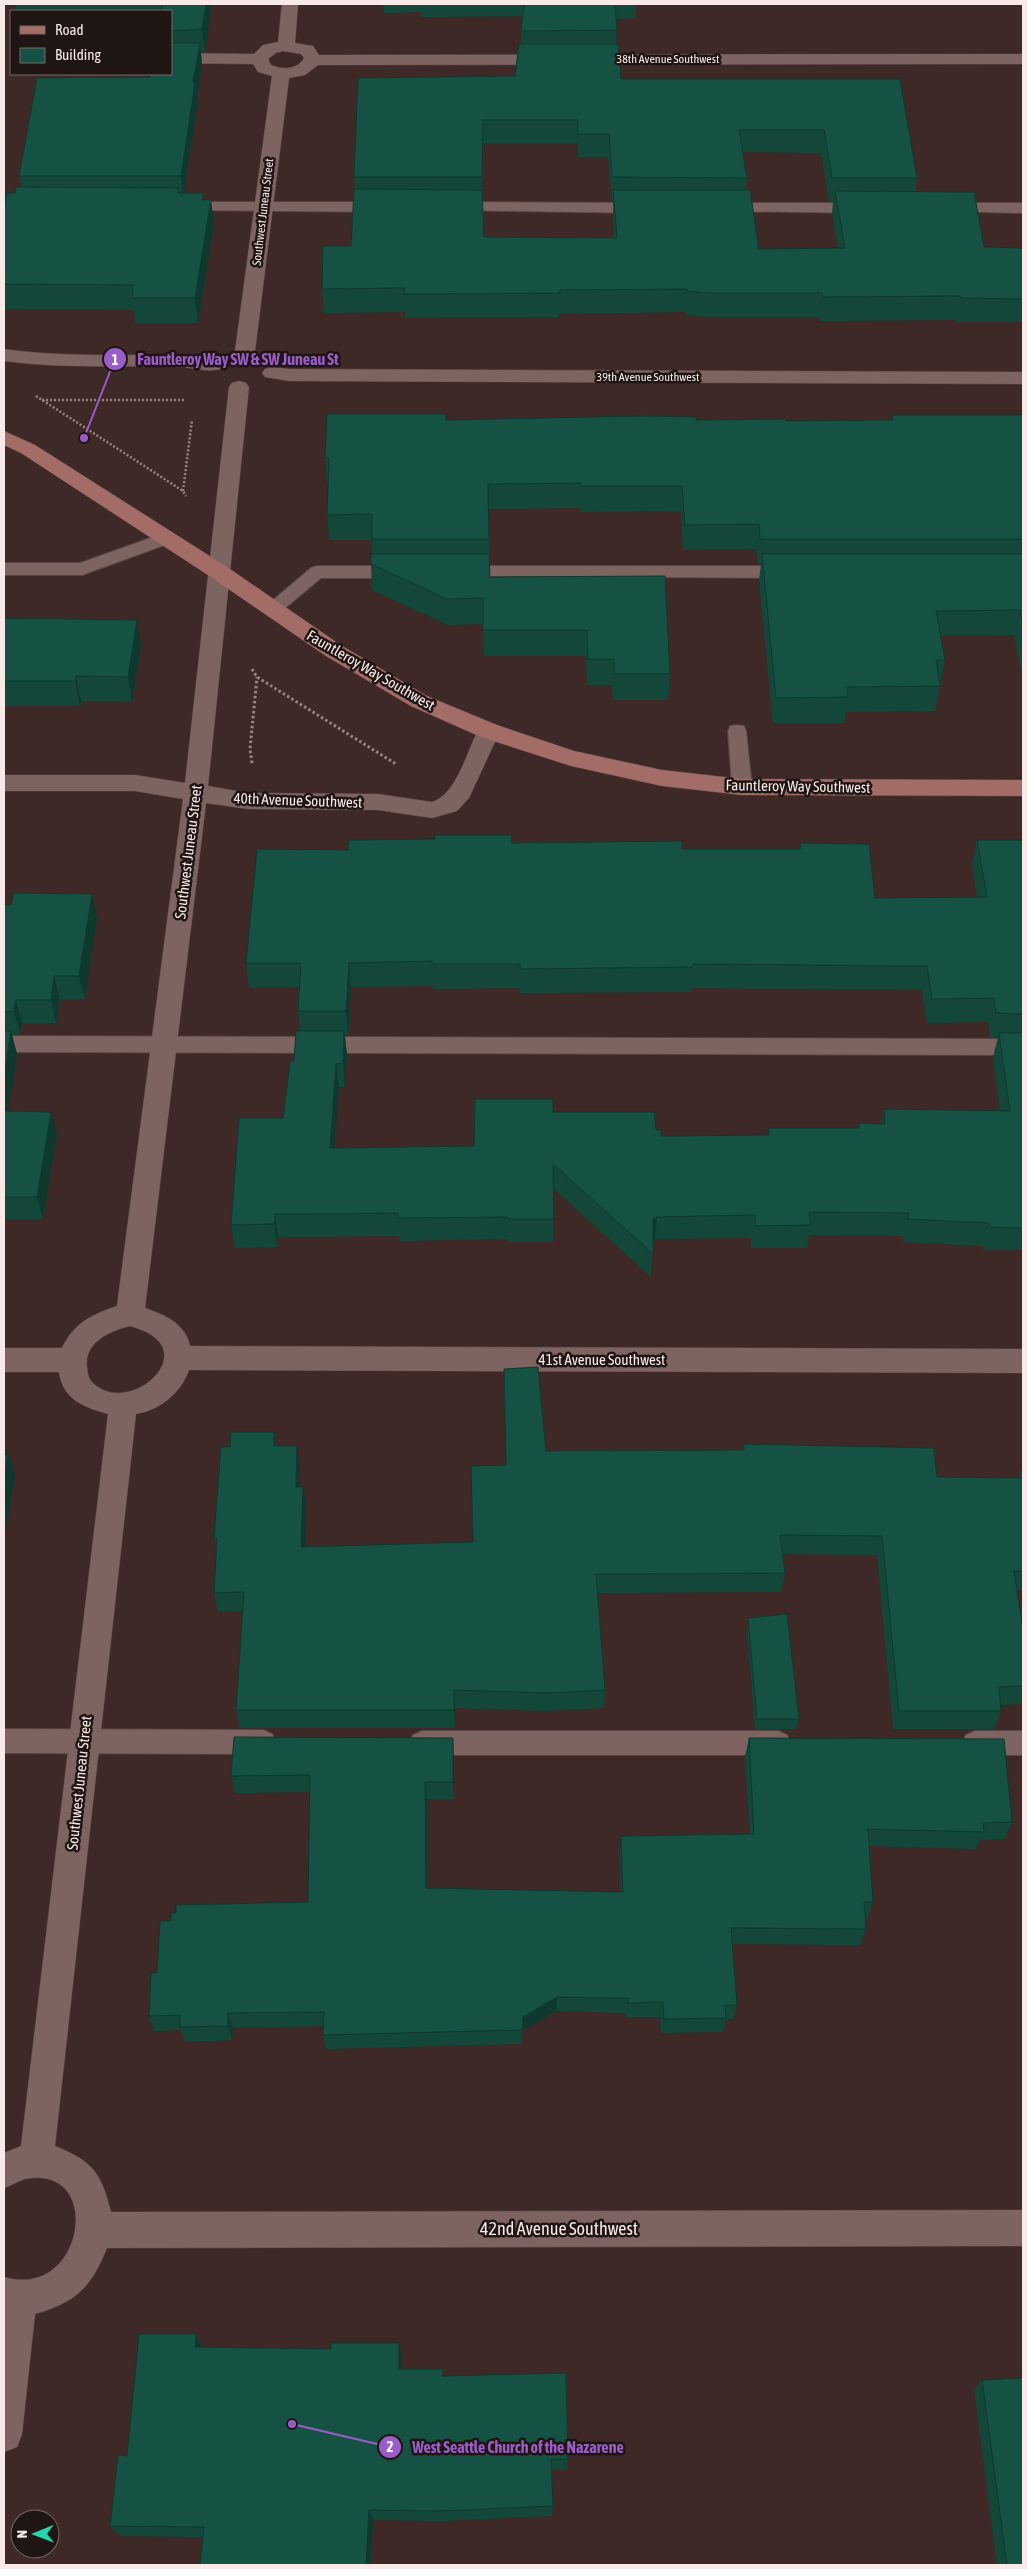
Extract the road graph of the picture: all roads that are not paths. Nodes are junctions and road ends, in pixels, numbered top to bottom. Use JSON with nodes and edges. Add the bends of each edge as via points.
{"nodes":[{"id":1,"x":290,"y":4,"type":"edge"},
{"id":2,"x":286,"y":46,"type":"junction"},
{"id":3,"x":172,"y":58,"type":"edge"},
{"id":4,"x":259,"y":59,"type":"junction"},
{"id":5,"x":1023,"y":59,"type":"edge"},
{"id":6,"x":313,"y":60,"type":"junction"},
{"id":7,"x":281,"y":73,"type":"junction"},
{"id":8,"x":172,"y":207,"type":"edge"},
{"id":9,"x":264,"y":207,"type":"junction"},
{"id":10,"x":397,"y":207,"type":"edge"},
{"id":11,"x":437,"y":207,"type":"edge"},
{"id":12,"x":655,"y":208,"type":"edge"},
{"id":13,"x":705,"y":208,"type":"edge"},
{"id":14,"x":874,"y":208,"type":"edge"},
{"id":15,"x":934,"y":208,"type":"edge"},
{"id":16,"x":1023,"y":208,"type":"edge"},
{"id":17,"x":245,"y":351,"type":"junction"},
{"id":18,"x":4,"y":355,"type":"edge"},
{"id":19,"x":213,"y":365,"type":"junction"},
{"id":20,"x":272,"y":373,"type":"junction"},
{"id":21,"x":1023,"y":378,"type":"edge"},
{"id":22,"x":239,"y":387,"type":"junction"},
{"id":23,"x":4,"y":437,"type":"edge"},
{"id":24,"x":168,"y":538,"type":"junction"},
{"id":25,"x":4,"y":569,"type":"edge"},
{"id":26,"x":219,"y":572,"type":"junction"},
{"id":27,"x":416,"y":572,"type":"edge"},
{"id":28,"x":446,"y":572,"type":"edge"},
{"id":29,"x":809,"y":572,"type":"edge"},
{"id":30,"x":272,"y":610,"type":"junction"},
{"id":31,"x":489,"y":731,"type":"junction"},
{"id":32,"x":737,"y":731,"type":"dead end"},
{"id":33,"x":4,"y":783,"type":"edge"},
{"id":34,"x":742,"y":787,"type":"junction"},
{"id":35,"x":1023,"y":788,"type":"edge"},
{"id":36,"x":196,"y":791,"type":"junction"},
{"id":37,"x":4,"y":1044,"type":"edge"},
{"id":38,"x":164,"y":1046,"type":"junction"},
{"id":39,"x":1023,"y":1047,"type":"edge"},
{"id":40,"x":130,"y":1316,"type":"junction"},
{"id":41,"x":180,"y":1358,"type":"junction"},
{"id":42,"x":4,"y":1360,"type":"edge"},
{"id":43,"x":72,"y":1360,"type":"junction"},
{"id":44,"x":1023,"y":1360,"type":"edge"},
{"id":45,"x":123,"y":1405,"type":"junction"},
{"id":46,"x":4,"y":1741,"type":"edge"},
{"id":47,"x":284,"y":1742,"type":"edge"},
{"id":48,"x":394,"y":1742,"type":"edge"},
{"id":49,"x":83,"y":1743,"type":"junction"},
{"id":50,"x":803,"y":1743,"type":"edge"},
{"id":51,"x":953,"y":1743,"type":"edge"},
{"id":52,"x":1023,"y":1743,"type":"edge"},
{"id":53,"x":20,"y":2166,"type":"edge"},
{"id":54,"x":1023,"y":2228,"type":"edge"},
{"id":55,"x":95,"y":2230,"type":"junction"},
{"id":56,"x":11,"y":2296,"type":"edge"},
{"id":57,"x":4,"y":2434,"type":"edge"}],
"edges":[{"from":1,"to":2,"type":"street"},
{"from":2,"to":4,"type":"street","via":[[267,50]]},
{"from":2,"to":6,"type":"street","via":[[307,50]]},
{"from":3,"to":4,"type":"street"},
{"from":4,"to":7,"type":"street","via":[[264,68]]},
{"from":5,"to":6,"type":"street","name":"38th Avenue Southwest"},
{"from":6,"to":7,"type":"street","via":[[302,70]]},
{"from":7,"to":9,"type":"street","name":"Southwest Juneau Street"},
{"from":8,"to":9,"type":"lane"},
{"from":9,"to":10,"type":"lane"},
{"from":9,"to":17,"type":"street","name":"Southwest Juneau Street"},
{"from":11,"to":12,"type":"lane"},
{"from":13,"to":14,"type":"lane"},
{"from":15,"to":16,"type":"lane"},
{"from":17,"to":19,"type":"street","via":[[223,355]]},
{"from":17,"to":20,"type":"street","via":[[267,356],[272,362]]},
{"from":18,"to":19,"type":"street","via":[[48,362],[180,361]]},
{"from":19,"to":22,"type":"street","via":[[212,371],[219,381]]},
{"from":20,"to":21,"type":"street","name":"39th Avenue Southwest"},
{"from":20,"to":22,"type":"street","via":[[258,384]]},
{"from":22,"to":26,"type":"street","name":"Southwest Juneau Street"},
{"from":23,"to":24,"type":"main road","name":"Fauntleroy Way Southwest"},
{"from":24,"to":25,"type":"lane","via":[[82,569]]},
{"from":24,"to":26,"type":"main road","name":"Fauntleroy Way Southwest"},
{"from":26,"to":30,"type":"main road","name":"Fauntleroy Way Southwest"},
{"from":26,"to":36,"type":"street","name":"Southwest Juneau Street"},
{"from":27,"to":30,"type":"lane","via":[[317,572]]},
{"from":28,"to":29,"type":"lane","via":[[722,579]]},
{"from":30,"to":31,"type":"main road","name":"Fauntleroy Way Southwest","via":[[419,701]]},
{"from":31,"to":34,"type":"main road","name":"Fauntleroy Way Southwest","via":[[571,758],[662,778]]},
{"from":31,"to":36,"type":"street","name":"40th Avenue Southwest","via":[[461,792],[449,805],[432,810],[378,802],[248,801]]},
{"from":32,"to":34,"type":"lane"},
{"from":33,"to":36,"type":"street","name":"40th Avenue Southwest","via":[[135,783]]},
{"from":34,"to":35,"type":"main road","name":"Fauntleroy Way Southwest"},
{"from":36,"to":38,"type":"street","name":"Southwest Juneau Street"},
{"from":37,"to":38,"type":"lane"},
{"from":38,"to":39,"type":"lane"},
{"from":38,"to":40,"type":"street","name":"Southwest Juneau Street"},
{"from":40,"to":41,"type":"street","via":[[148,1318],[163,1326],[172,1336]]},
{"from":40,"to":43,"type":"street","via":[[112,1318],[95,1325],[81,1337]]},
{"from":41,"to":44,"type":"street","name":"41st Avenue Southwest"},
{"from":41,"to":45,"type":"street","via":[[173,1377],[163,1389],[149,1399]]},
{"from":42,"to":43,"type":"street"},
{"from":43,"to":45,"type":"street","via":[[76,1382],[86,1394],[99,1402]]},
{"from":45,"to":49,"type":"street","name":"Southwest Juneau Street"},
{"from":46,"to":49,"type":"lane"},
{"from":47,"to":49,"type":"lane"},
{"from":48,"to":50,"type":"lane"},
{"from":49,"to":53,"type":"street","name":"Southwest Juneau Street"},
{"from":51,"to":52,"type":"lane"},
{"from":53,"to":55,"type":"street","via":[[47,2161],[67,2169],[84,2182],[92,2200]]},
{"from":54,"to":55,"type":"street","name":"42nd Avenue Southwest"},
{"from":55,"to":56,"type":"street","via":[[84,2264],[68,2281],[49,2292],[28,2298]]},
{"from":56,"to":57,"type":"street"}]}
